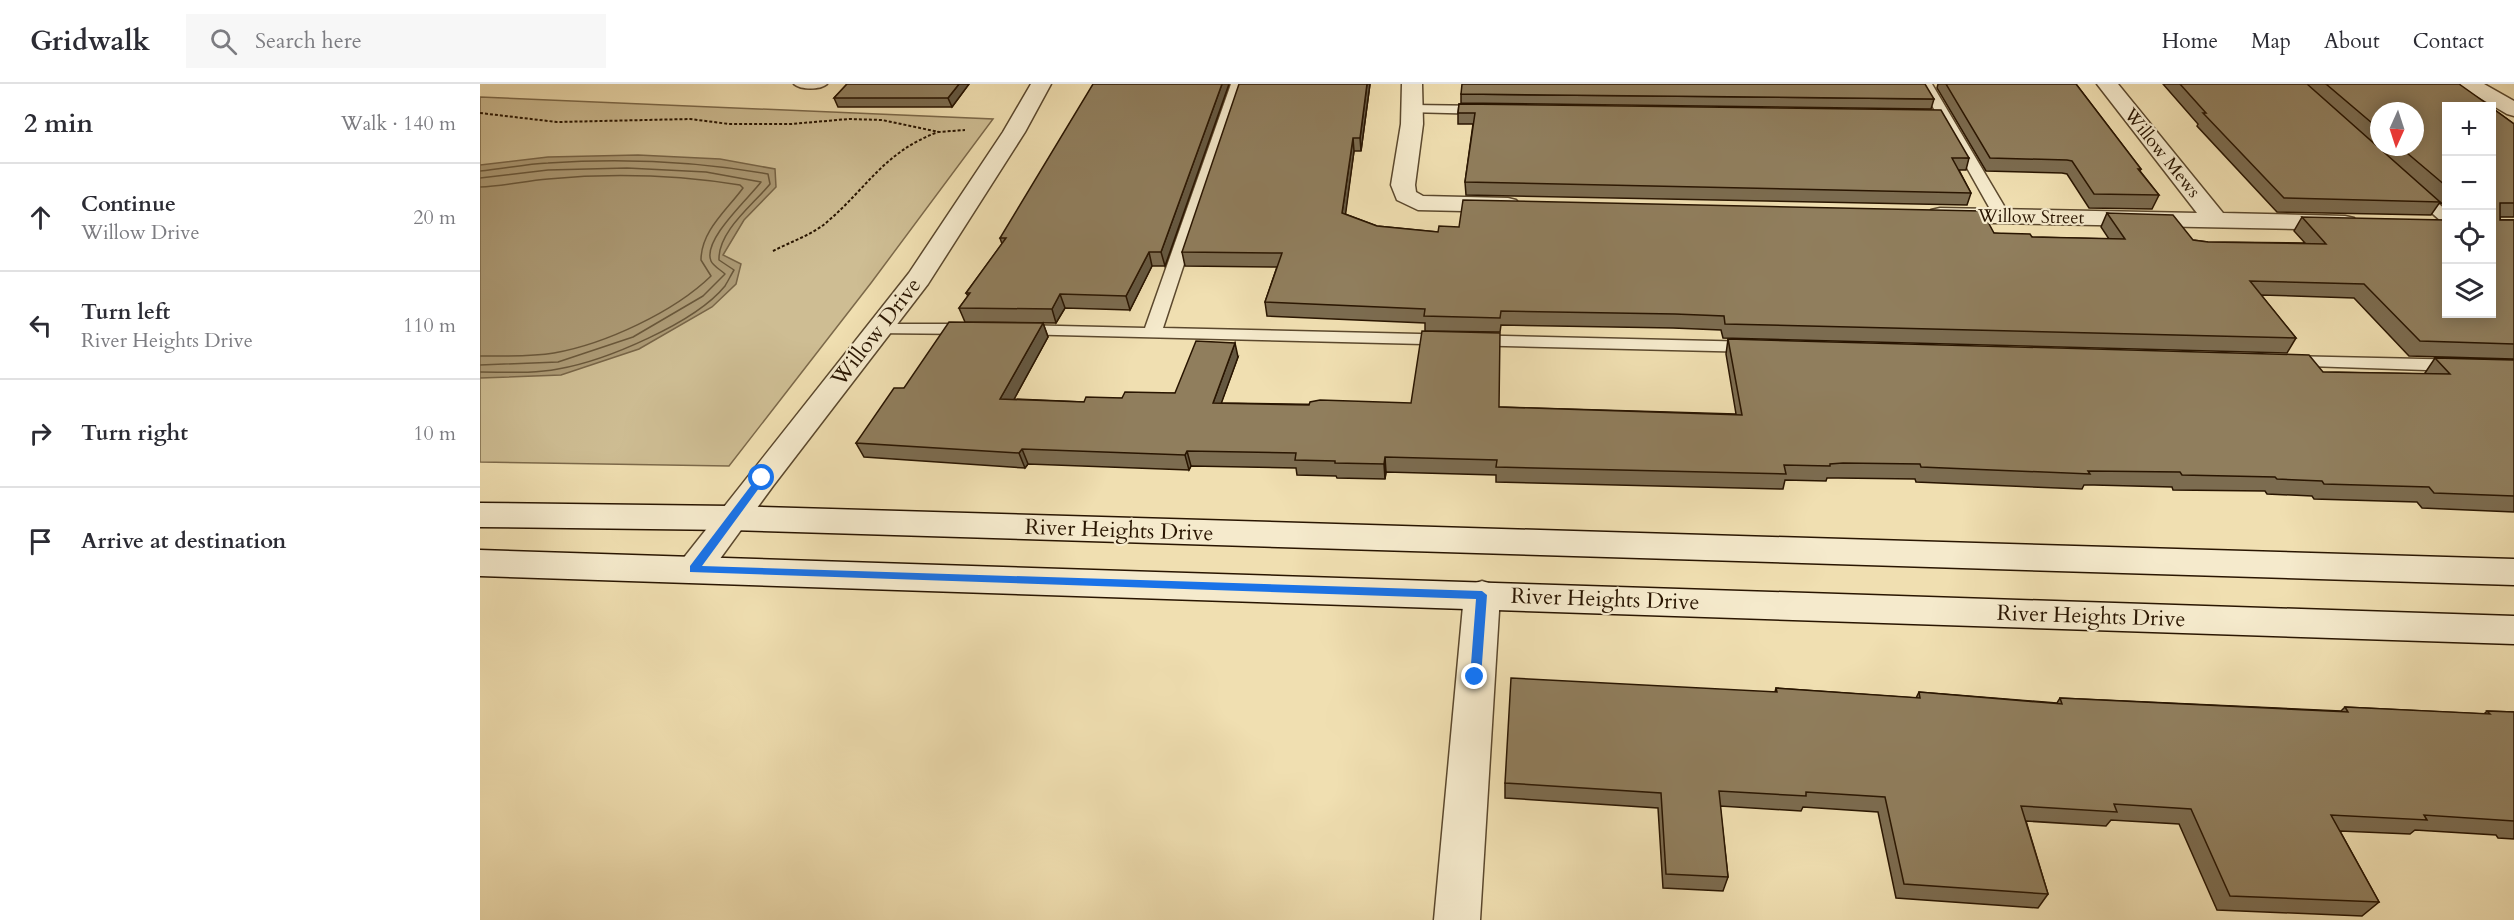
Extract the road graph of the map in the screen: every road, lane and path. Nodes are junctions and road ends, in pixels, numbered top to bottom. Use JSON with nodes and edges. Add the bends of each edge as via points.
{"nodes":[{"id":1,"x":800,"y":84,"type":"edge"},
{"id":2,"x":821,"y":84,"type":"edge"},
{"id":3,"x":1041,"y":84,"type":"edge"},
{"id":4,"x":1237,"y":84,"type":"edge"},
{"id":5,"x":1412,"y":84,"type":"edge"},
{"id":6,"x":1926,"y":84,"type":"edge"},
{"id":7,"x":2107,"y":84,"type":"edge"},
{"id":8,"x":2470,"y":84,"type":"edge"},
{"id":9,"x":1412,"y":110,"type":"junction"},
{"id":10,"x":1506,"y":110,"type":"edge"},
{"id":11,"x":2514,"y":110,"type":"edge"},
{"id":12,"x":480,"y":113,"type":"edge"},
{"id":13,"x":965,"y":130,"type":"dead end"},
{"id":14,"x":939,"y":132,"type":"junction"},
{"id":15,"x":2406,"y":183,"type":"edge"},
{"id":16,"x":1526,"y":206,"type":"edge"},
{"id":17,"x":1919,"y":214,"type":"edge"},
{"id":18,"x":2442,"y":214,"type":"edge"},
{"id":19,"x":2002,"y":216,"type":"junction"},
{"id":20,"x":2217,"y":221,"type":"junction"},
{"id":21,"x":2366,"y":223,"type":"edge"},
{"id":22,"x":773,"y":251,"type":"dead end"},
{"id":23,"x":878,"y":329,"type":"junction"},
{"id":24,"x":1153,"y":331,"type":"junction"},
{"id":25,"x":1774,"y":348,"type":"edge"},
{"id":26,"x":2263,"y":360,"type":"edge"},
{"id":27,"x":2514,"y":367,"type":"edge"},
{"id":28,"x":480,"y":515,"type":"edge"},
{"id":29,"x":731,"y":518,"type":"junction"},
{"id":30,"x":480,"y":563,"type":"edge"},
{"id":31,"x":694,"y":569,"type":"junction"},
{"id":32,"x":2514,"y":572,"type":"edge"},
{"id":33,"x":1482,"y":595,"type":"junction"},
{"id":34,"x":2514,"y":630,"type":"edge"},
{"id":35,"x":1457,"y":920,"type":"edge"}],
"edges":[{"from":1,"to":2,"type":"lane"},
{"from":3,"to":23,"type":"street","name":"Willow Drive","via":[[919,278]]},
{"from":4,"to":24,"type":"lane"},
{"from":5,"to":9,"type":"street"},
{"from":6,"to":19,"type":"lane","via":[[1938,115]]},
{"from":7,"to":20,"type":"street","name":"Willow Mews"},
{"from":8,"to":11,"type":"street"},
{"from":9,"to":10,"type":"lane"},
{"from":9,"to":16,"type":"street","via":[[1405,195],[1418,203]]},
{"from":12,"to":14,"type":"path","via":[[557,122],[658,119],[790,124],[882,120]]},
{"from":13,"to":14,"type":"path"},
{"from":14,"to":22,"type":"path","via":[[914,141],[890,159],[825,224]]},
{"from":15,"to":18,"type":"lane"},
{"from":17,"to":19,"type":"street","name":"Willow Street"},
{"from":19,"to":20,"type":"street","name":"Willow Street"},
{"from":20,"to":21,"type":"street","name":"Willow Street"},
{"from":23,"to":24,"type":"lane"},
{"from":23,"to":29,"type":"street","name":"Willow Drive"},
{"from":24,"to":25,"type":"lane"},
{"from":26,"to":27,"type":"lane"},
{"from":28,"to":29,"type":"street","name":"River Heights Drive"},
{"from":29,"to":31,"type":"street","name":"Willow Drive"},
{"from":29,"to":32,"type":"street","name":"River Heights Drive"},
{"from":30,"to":31,"type":"street","name":"River Heights Drive"},
{"from":31,"to":33,"type":"street","name":"River Heights Drive"},
{"from":33,"to":34,"type":"street","name":"River Heights Drive"},
{"from":33,"to":35,"type":"street"}]}
